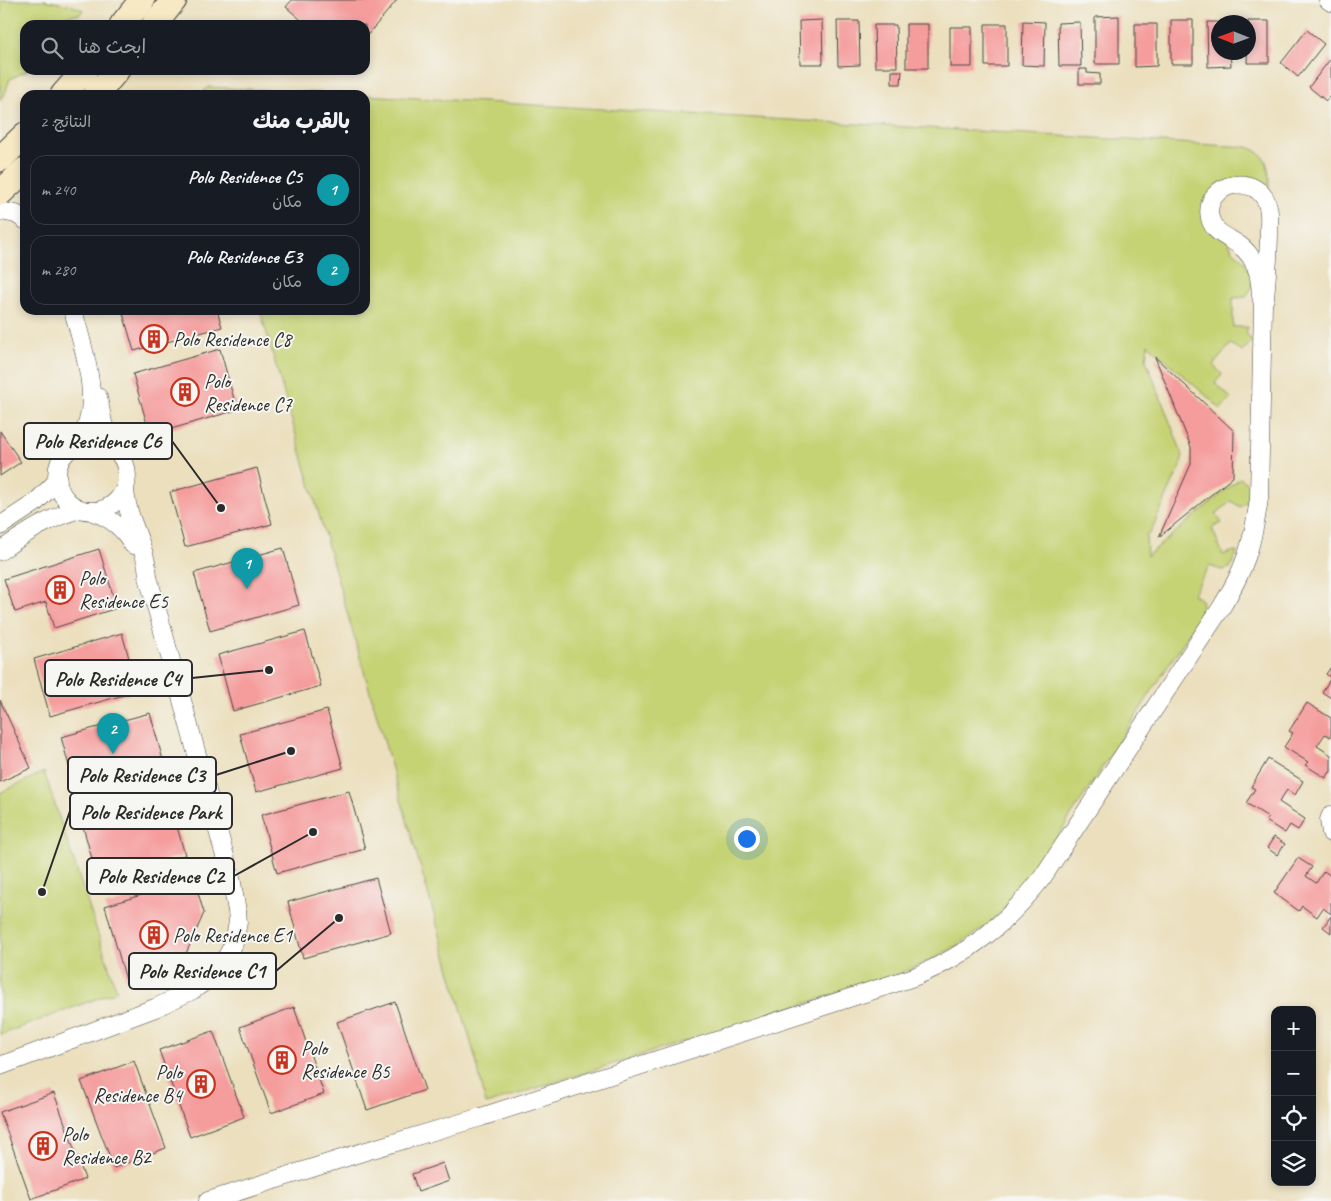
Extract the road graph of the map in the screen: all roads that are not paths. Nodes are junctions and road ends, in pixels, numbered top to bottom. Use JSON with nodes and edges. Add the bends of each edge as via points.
{"nodes":[{"id":1,"x":142,"y":0,"type":"edge"},
{"id":2,"x":174,"y":0,"type":"edge"},
{"id":3,"x":126,"y":20,"type":"edge"},
{"id":4,"x":158,"y":20,"type":"edge"},
{"id":5,"x":81,"y":75,"type":"edge"},
{"id":6,"x":113,"y":75,"type":"edge"},
{"id":7,"x":67,"y":90,"type":"edge"},
{"id":8,"x":100,"y":90,"type":"edge"},
{"id":9,"x":20,"y":140,"type":"edge"},
{"id":10,"x":0,"y":159,"type":"edge"},
{"id":11,"x":20,"y":175,"type":"edge"},
{"id":12,"x":0,"y":193,"type":"edge"},
{"id":13,"x":0,"y":211,"type":"edge"},
{"id":14,"x":20,"y":217,"type":"edge"},
{"id":15,"x":1263,"y":303,"type":"junction"},
{"id":16,"x":74,"y":315,"type":"edge"},
{"id":17,"x":88,"y":366,"type":"junction"},
{"id":18,"x":77,"y":445,"type":"junction"},
{"id":19,"x":113,"y":448,"type":"junction"},
{"id":20,"x":58,"y":480,"type":"junction"},
{"id":21,"x":125,"y":488,"type":"junction"},
{"id":22,"x":87,"y":510,"type":"junction"},
{"id":23,"x":0,"y":526,"type":"edge"},
{"id":24,"x":0,"y":551,"type":"edge"},
{"id":25,"x":148,"y":577,"type":"junction"},
{"id":26,"x":1331,"y":815,"type":"edge"},
{"id":27,"x":1331,"y":833,"type":"edge"},
{"id":28,"x":0,"y":1066,"type":"edge"},
{"id":29,"x":208,"y":1201,"type":"edge"}],
"edges":[{"from":1,"to":3,"type":"street"},
{"from":2,"to":4,"type":"street"},
{"from":5,"to":7,"type":"street"},
{"from":6,"to":8,"type":"street"},
{"from":9,"to":10,"type":"street"},
{"from":11,"to":12,"type":"street"},
{"from":13,"to":14,"type":"street"},
{"from":15,"to":15,"type":"street","via":[[1269,253],[1268,208],[1255,188],[1230,185],[1215,196],[1210,207],[1210,219],[1216,231],[1239,244],[1251,258],[1259,274]]},
{"from":15,"to":29,"type":"street","via":[[1259,498],[1250,546],[1236,583],[1042,878],[994,931],[955,958],[914,977]]},
{"from":16,"to":17,"type":"street"},
{"from":17,"to":18,"type":"street","via":[[90,417]]},
{"from":17,"to":19,"type":"street"},
{"from":18,"to":19,"type":"street","via":[[92,441]]},
{"from":18,"to":20,"type":"street","via":[[60,463]]},
{"from":19,"to":21,"type":"street","via":[[126,466]]},
{"from":20,"to":22,"type":"street","via":[[67,501]]},
{"from":20,"to":23,"type":"street","via":[[35,503]]},
{"from":21,"to":22,"type":"street","via":[[113,505],[100,511]]},
{"from":21,"to":25,"type":"street","via":[[128,509],[145,555]]},
{"from":22,"to":24,"type":"street","via":[[55,517]]},
{"from":22,"to":25,"type":"street","via":[[110,519],[123,530]]},
{"from":25,"to":28,"type":"street","via":[[222,841],[235,870],[247,912],[248,935],[241,956],[217,986],[185,1002],[155,1008]]},
{"from":26,"to":27,"type":"street"}]}
